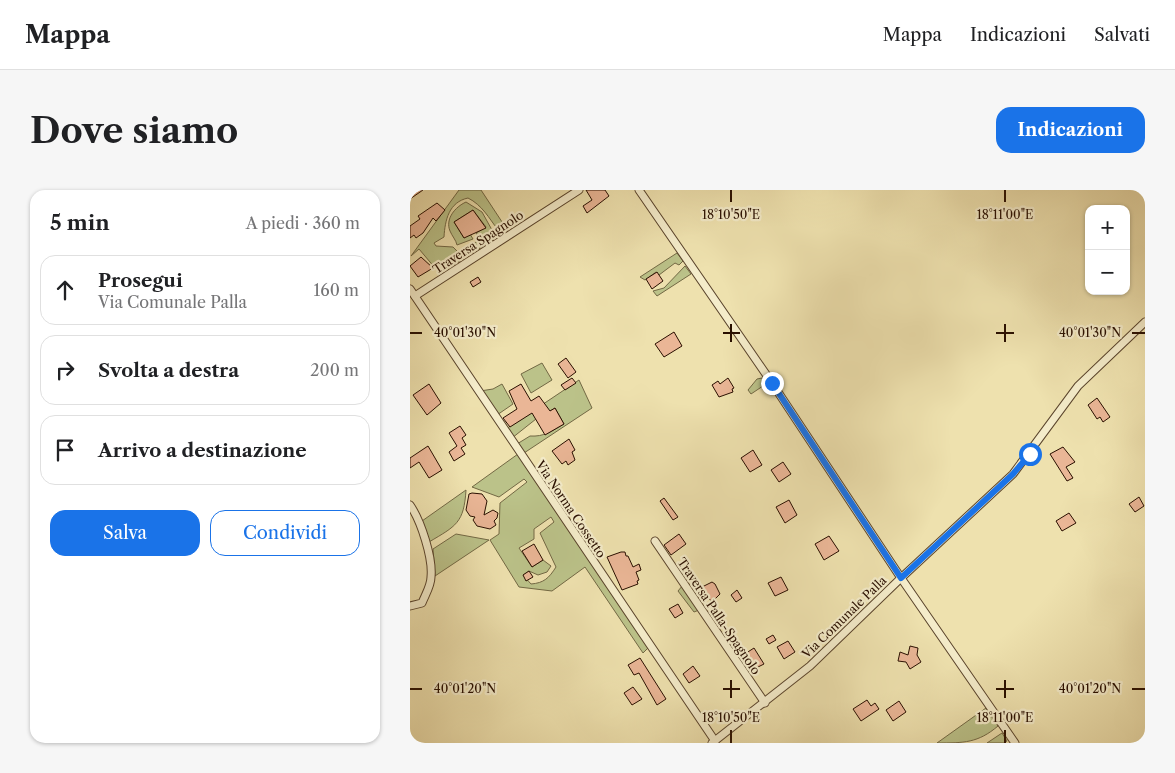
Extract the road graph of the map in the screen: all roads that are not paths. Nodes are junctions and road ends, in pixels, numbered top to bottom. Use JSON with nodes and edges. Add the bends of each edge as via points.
{"nodes":[{"id":1,"x":579,"y":190,"type":"edge"},
{"id":2,"x":639,"y":190,"type":"edge"},
{"id":3,"x":410,"y":289,"type":"edge"},
{"id":4,"x":415,"y":296,"type":"junction"},
{"id":5,"x":1145,"y":322,"type":"edge"},
{"id":6,"x":410,"y":505,"type":"edge"},
{"id":7,"x":655,"y":541,"type":"dead end"},
{"id":8,"x":901,"y":578,"type":"junction"},
{"id":9,"x":410,"y":606,"type":"edge"},
{"id":10,"x":765,"y":703,"type":"junction"},
{"id":11,"x":713,"y":742,"type":"edge"},
{"id":12,"x":1015,"y":743,"type":"edge"}],
"edges":[{"from":1,"to":4,"type":"street","name":"Traversa Spagnolo"},
{"from":2,"to":8,"type":"street"},
{"from":3,"to":4,"type":"street","name":"Via Norma Cossetto"},
{"from":4,"to":11,"type":"street","name":"Via Norma Cossetto"},
{"from":5,"to":8,"type":"street","name":"Via Comunale Palla","via":[[1078,386],[1013,474]]},
{"from":6,"to":9,"type":"street","via":[[425,542],[432,579],[422,603]]},
{"from":7,"to":10,"type":"street","name":"Traversa Palla-Spagnolo"},
{"from":8,"to":10,"type":"street","name":"Via Comunale Palla","via":[[810,666]]},
{"from":8,"to":12,"type":"street"},
{"from":10,"to":11,"type":"street","name":"Via Comunale Palla"}]}
